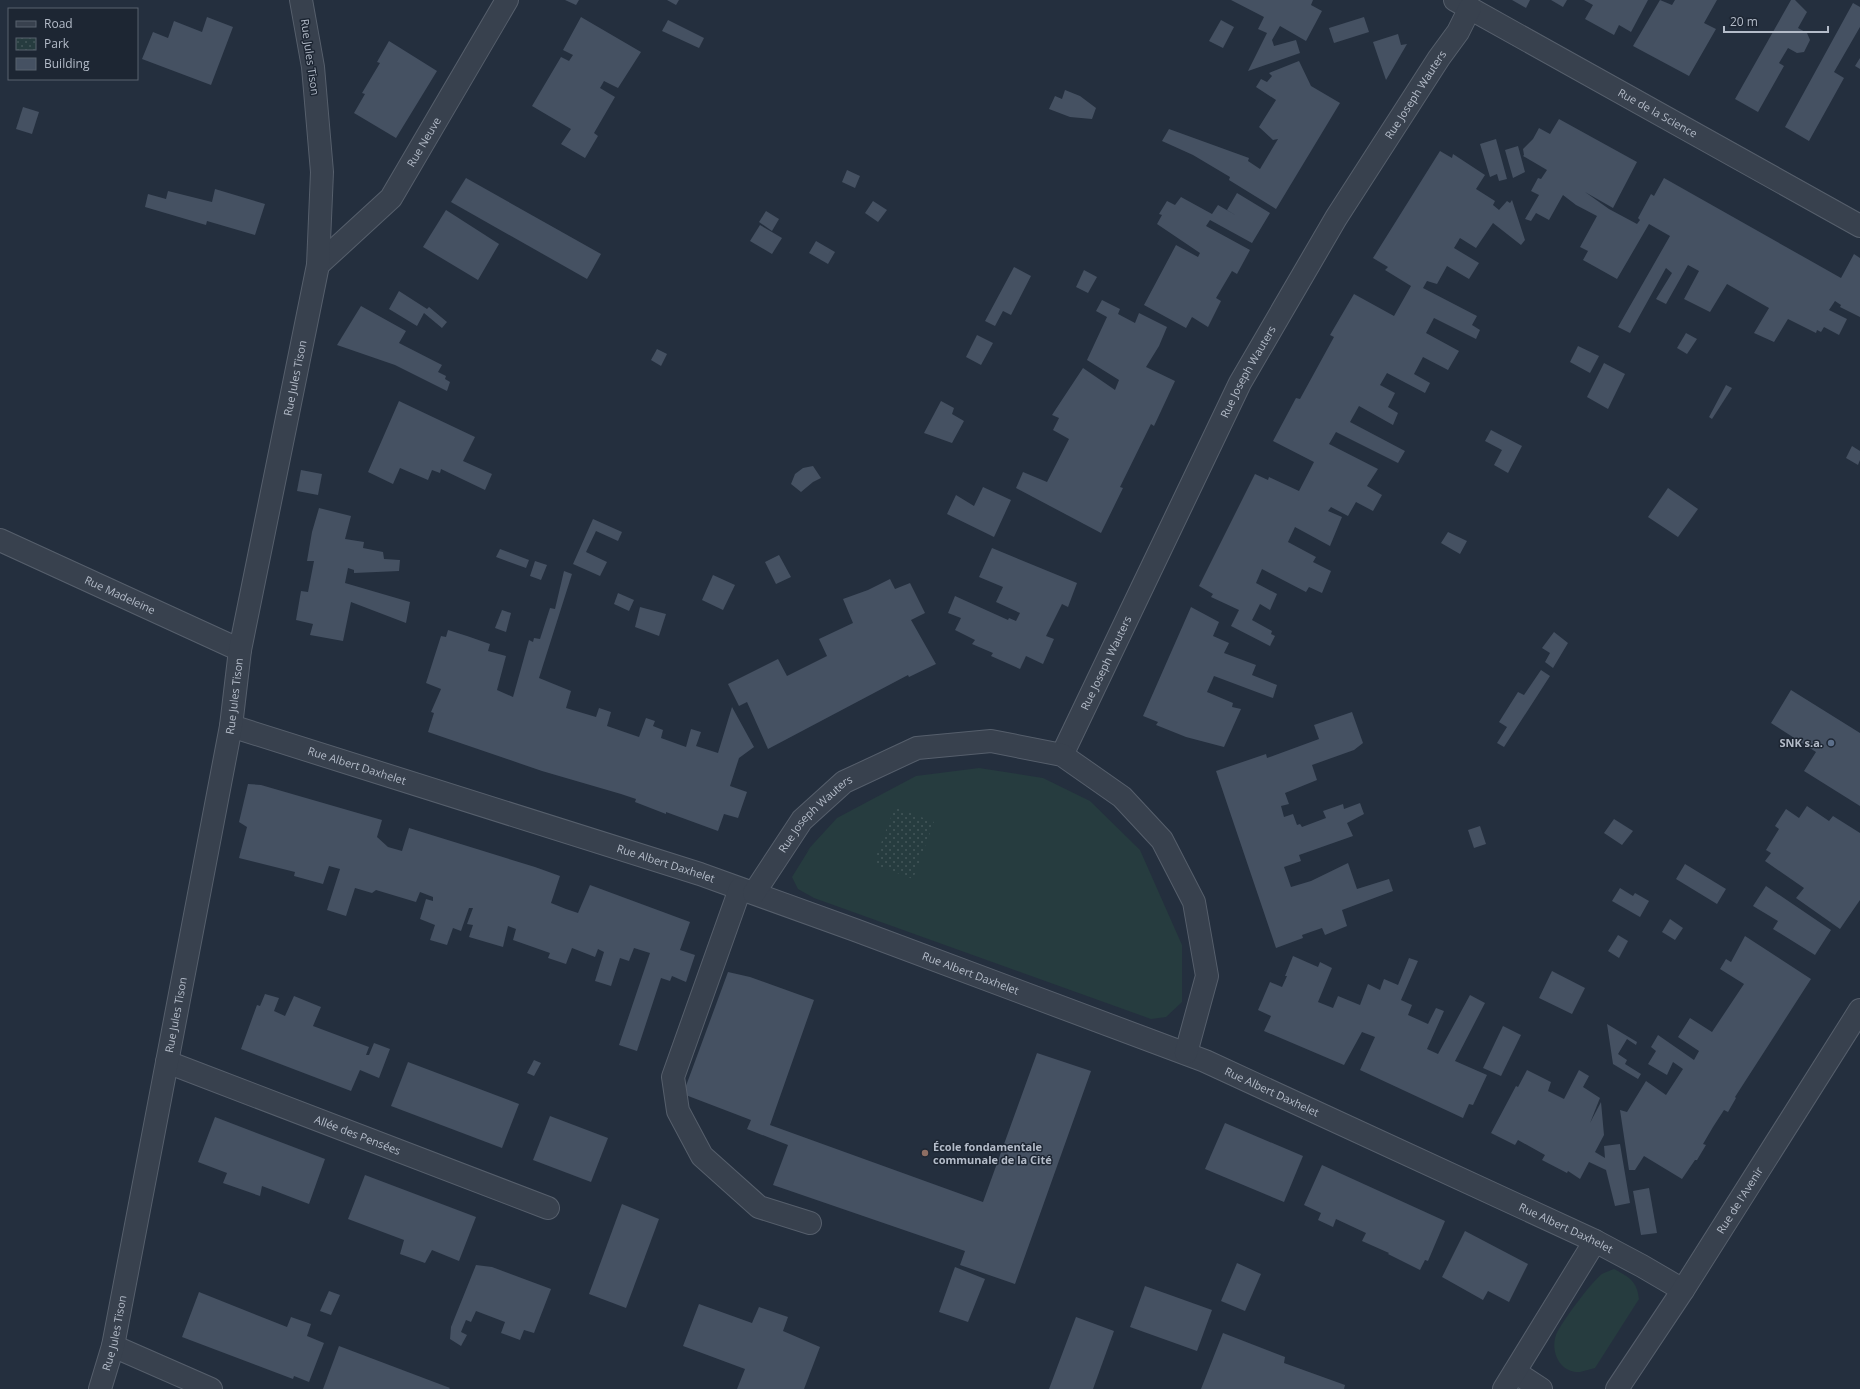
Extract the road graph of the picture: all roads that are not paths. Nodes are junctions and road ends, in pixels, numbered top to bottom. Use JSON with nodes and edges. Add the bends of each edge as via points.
{"nodes":[{"id":1,"x":302,"y":0,"type":"edge"},
{"id":2,"x":507,"y":0,"type":"edge"},
{"id":3,"x":1462,"y":4,"type":"edge"},
{"id":4,"x":1860,"y":226,"type":"edge"},
{"id":5,"x":318,"y":265,"type":"junction"},
{"id":6,"x":0,"y":540,"type":"edge"},
{"id":7,"x":240,"y":650,"type":"junction"},
{"id":8,"x":231,"y":726,"type":"junction"},
{"id":9,"x":1062,"y":755,"type":"junction"},
{"id":10,"x":747,"y":891,"type":"junction"},
{"id":11,"x":1860,"y":1010,"type":"edge"},
{"id":12,"x":1186,"y":1053,"type":"junction"},
{"id":13,"x":167,"y":1062,"type":"junction"},
{"id":14,"x":548,"y":1208,"type":"dead end"},
{"id":15,"x":810,"y":1223,"type":"dead end"},
{"id":16,"x":1595,"y":1242,"type":"junction"},
{"id":17,"x":1682,"y":1290,"type":"junction"},
{"id":18,"x":113,"y":1346,"type":"junction"},
{"id":19,"x":1510,"y":1381,"type":"edge"},
{"id":20,"x":100,"y":1389,"type":"edge"},
{"id":21,"x":211,"y":1389,"type":"edge"},
{"id":22,"x":1541,"y":1389,"type":"edge"},
{"id":23,"x":1617,"y":1389,"type":"edge"}],
"edges":[{"from":1,"to":5,"type":"street","name":"Rue Jules Tison","via":[[313,67],[322,172]]},
{"from":2,"to":5,"type":"street","name":"Rue Neuve","via":[[391,198]]},
{"from":3,"to":4,"type":"street","name":"Rue de la Science"},
{"from":3,"to":9,"type":"street","name":"Rue Joseph Wauters","via":[[1458,32],[1336,218],[1240,383]]},
{"from":5,"to":7,"type":"street","name":"Rue Jules Tison"},
{"from":6,"to":7,"type":"street","name":"Rue Madeleine"},
{"from":7,"to":8,"type":"street","name":"Rue Jules Tison"},
{"from":8,"to":10,"type":"street","name":"Rue Albert Daxhelet"},
{"from":8,"to":13,"type":"street","name":"Rue Jules Tison"},
{"from":9,"to":10,"type":"street","name":"Rue Joseph Wauters","via":[[991,741],[917,748],[844,782],[802,820]]},
{"from":9,"to":12,"type":"street","name":"Rue Joseph Wauters","via":[[1122,797],[1162,840],[1194,902],[1207,976]]},
{"from":10,"to":12,"type":"street","name":"Rue Albert Daxhelet"},
{"from":10,"to":15,"type":"street","name":"Rue Joseph Wauters","via":[[673,1078],[678,1111],[702,1156],[759,1208]]},
{"from":11,"to":17,"type":"street","name":"Rue de l'Avenir"},
{"from":12,"to":16,"type":"street","name":"Rue Albert Daxhelet"},
{"from":13,"to":14,"type":"street","name":"Allée des Pensées"},
{"from":13,"to":18,"type":"street","name":"Rue Jules Tison"},
{"from":16,"to":17,"type":"street","name":"Rue Albert Daxhelet"},
{"from":16,"to":19,"type":"street"},
{"from":17,"to":23,"type":"street","name":"Rue de l'Avenir"},
{"from":18,"to":20,"type":"street","name":"Rue Jules Tison"},
{"from":18,"to":21,"type":"street"},
{"from":19,"to":22,"type":"street"}]}
